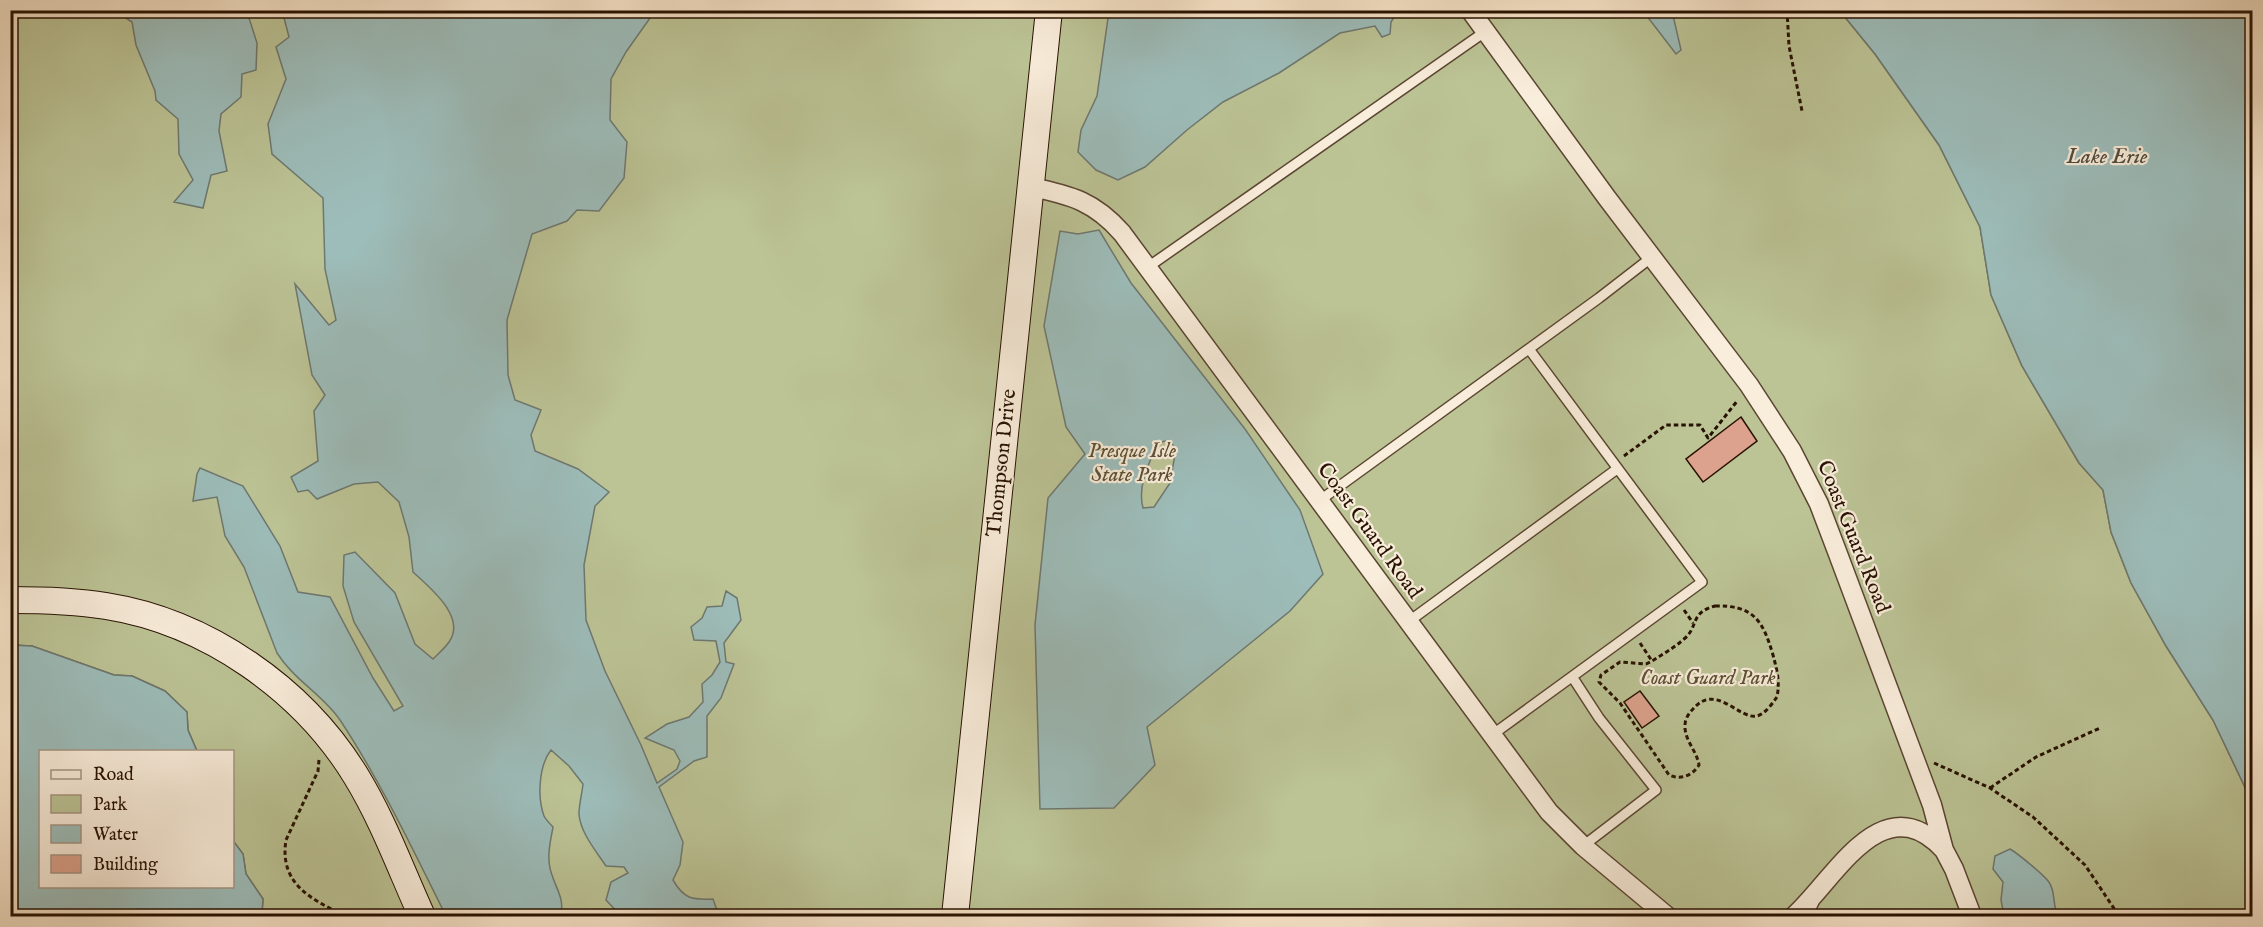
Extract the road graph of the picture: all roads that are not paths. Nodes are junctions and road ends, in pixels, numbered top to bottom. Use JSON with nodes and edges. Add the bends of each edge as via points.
{"nodes":[{"id":1,"x":1049,"y":10,"type":"edge"},
{"id":2,"x":1470,"y":10,"type":"edge"},
{"id":3,"x":1486,"y":31,"type":"junction"},
{"id":4,"x":1031,"y":187,"type":"junction"},
{"id":5,"x":1652,"y":257,"type":"junction"},
{"id":6,"x":1148,"y":267,"type":"junction"},
{"id":7,"x":1529,"y":349,"type":"junction"},
{"id":8,"x":1615,"y":467,"type":"junction"},
{"id":9,"x":1319,"y":501,"type":"junction"},
{"id":10,"x":10,"y":600,"type":"edge"},
{"id":11,"x":1408,"y":622,"type":"junction"},
{"id":12,"x":1572,"y":678,"type":"junction"},
{"id":13,"x":1492,"y":735,"type":"junction"},
{"id":14,"x":1583,"y":846,"type":"junction"},
{"id":15,"x":1944,"y":850,"type":"junction"},
{"id":16,"x":1818,"y":891,"type":"junction"},
{"id":17,"x":422,"y":916,"type":"edge"},
{"id":18,"x":955,"y":916,"type":"edge"},
{"id":19,"x":1667,"y":916,"type":"edge"},
{"id":20,"x":1794,"y":916,"type":"edge"},
{"id":21,"x":1808,"y":916,"type":"edge"},
{"id":22,"x":1971,"y":916,"type":"edge"}],
"edges":[{"from":1,"to":4,"type":"street","name":"Thompson Drive"},
{"from":2,"to":3,"type":"street","name":"Coast Guard Road"},
{"from":3,"to":5,"type":"street","name":"Coast Guard Road"},
{"from":3,"to":6,"type":"lane"},
{"from":4,"to":6,"type":"street","name":"Coast Guard Road","via":[[1088,204],[1107,216]]},
{"from":4,"to":18,"type":"street","name":"Thompson Drive"},
{"from":5,"to":7,"type":"lane"},
{"from":5,"to":15,"type":"street","name":"Coast Guard Road","via":[[1749,385],[1792,451],[1819,504],[1932,805]]},
{"from":6,"to":9,"type":"street","name":"Coast Guard Road"},
{"from":7,"to":8,"type":"lane"},
{"from":7,"to":9,"type":"lane"},
{"from":8,"to":11,"type":"lane"},
{"from":8,"to":12,"type":"lane","via":[[1702,582]]},
{"from":9,"to":11,"type":"street","name":"Coast Guard Road"},
{"from":10,"to":17,"type":"street","via":[[97,605],[146,616],[225,649],[269,679],[323,732],[356,776]]},
{"from":11,"to":13,"type":"street","name":"Coast Guard Road"},
{"from":12,"to":13,"type":"lane"},
{"from":12,"to":14,"type":"lane","via":[[1656,790]]},
{"from":13,"to":14,"type":"street","name":"Coast Guard Road","via":[[1549,812]]},
{"from":14,"to":19,"type":"street","name":"Coast Guard Road"},
{"from":15,"to":16,"type":"street","name":"Coast Guard Road","via":[[1923,831],[1896,826],[1881,830],[1866,839]]},
{"from":15,"to":22,"type":"street","name":"Coast Guard Road"},
{"from":16,"to":20,"type":"street","name":"Coast Guard Road"},
{"from":16,"to":21,"type":"lane"}]}
